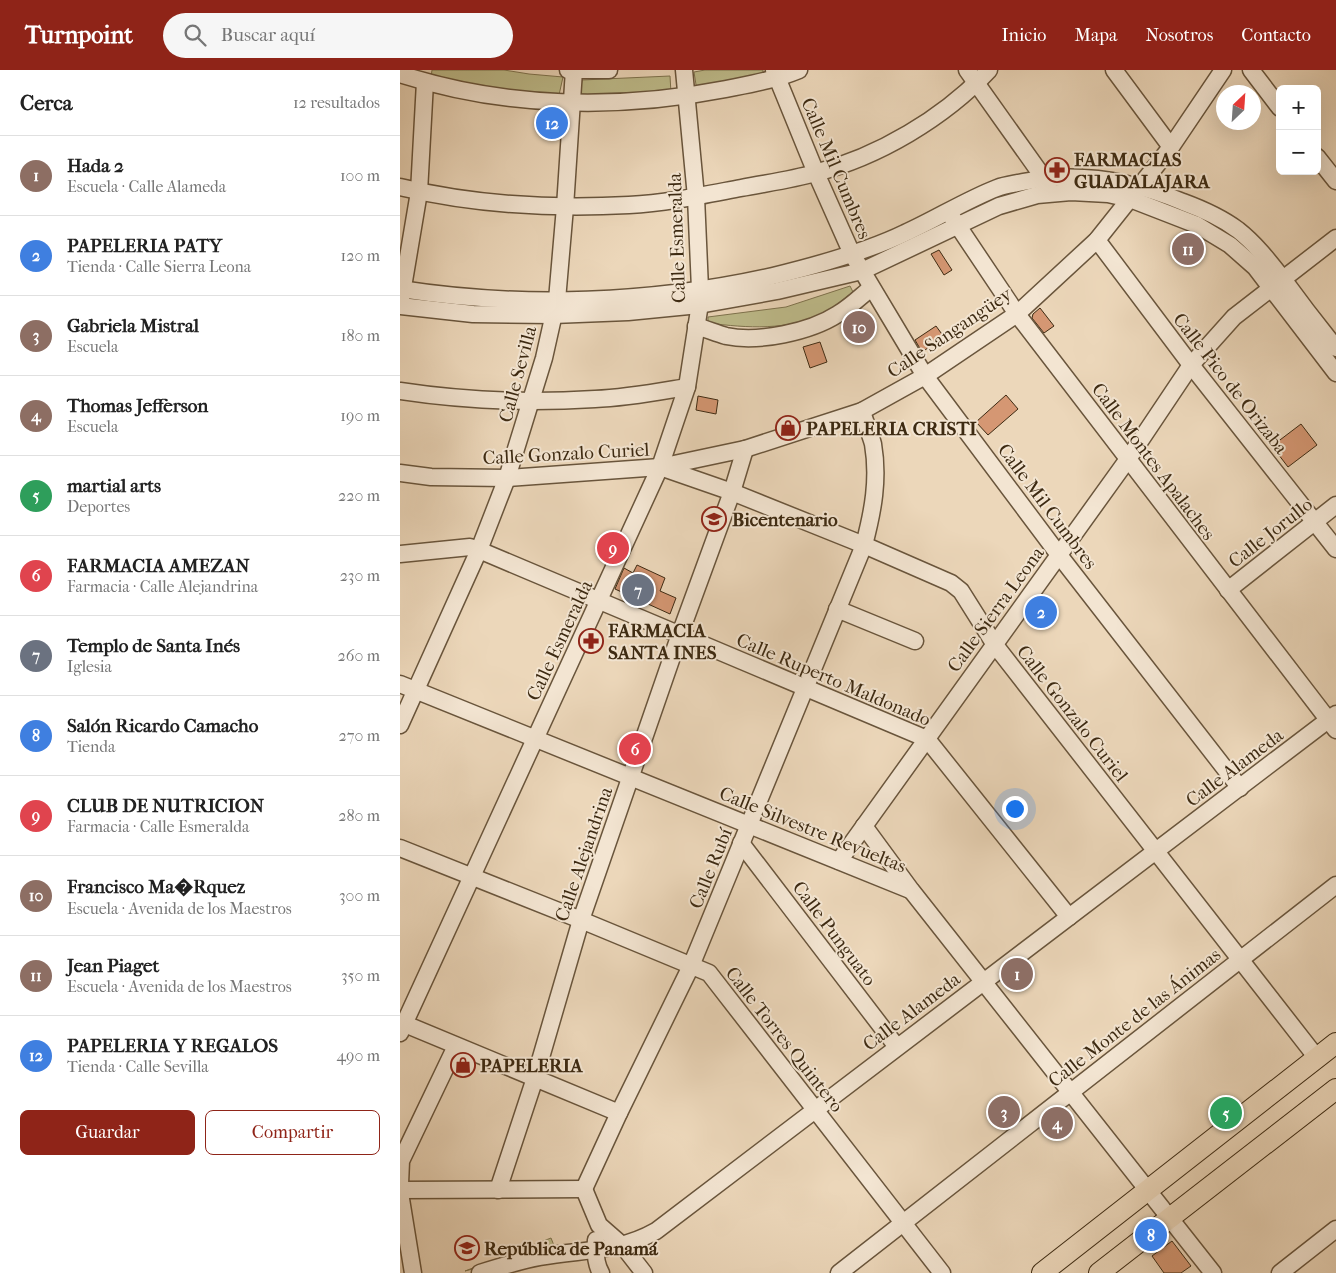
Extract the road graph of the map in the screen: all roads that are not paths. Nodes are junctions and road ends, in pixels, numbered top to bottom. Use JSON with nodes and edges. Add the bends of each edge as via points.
{"nodes":[{"id":1,"x":568,"y":70,"type":"edge"},
{"id":2,"x":574,"y":70,"type":"edge"},
{"id":3,"x":609,"y":70,"type":"edge"},
{"id":4,"x":684,"y":70,"type":"edge"},
{"id":5,"x":799,"y":70,"type":"edge"},
{"id":6,"x":989,"y":70,"type":"edge"},
{"id":7,"x":1114,"y":70,"type":"edge"},
{"id":8,"x":1223,"y":70,"type":"edge"},
{"id":9,"x":1251,"y":70,"type":"edge"},
{"id":10,"x":400,"y":74,"type":"edge"},
{"id":11,"x":775,"y":74,"type":"edge"},
{"id":12,"x":972,"y":77,"type":"edge"},
{"id":13,"x":425,"y":82,"type":"junction"},
{"id":14,"x":686,"y":97,"type":"junction"},
{"id":15,"x":572,"y":103,"type":"junction"},
{"id":16,"x":1276,"y":103,"type":"edge"},
{"id":17,"x":1171,"y":147,"type":"junction"},
{"id":18,"x":1321,"y":161,"type":"edge"},
{"id":19,"x":816,"y":173,"type":"junction"},
{"id":20,"x":1044,"y":178,"type":"junction"},
{"id":21,"x":1336,"y":181,"type":"edge"},
{"id":22,"x":1140,"y":186,"type":"junction"},
{"id":23,"x":400,"y":187,"type":"edge"},
{"id":24,"x":419,"y":192,"type":"junction"},
{"id":25,"x":1054,"y":192,"type":"junction"},
{"id":26,"x":696,"y":197,"type":"junction"},
{"id":27,"x":1130,"y":199,"type":"junction"},
{"id":28,"x":565,"y":207,"type":"junction"},
{"id":29,"x":948,"y":211,"type":"junction"},
{"id":30,"x":958,"y":226,"type":"junction"},
{"id":31,"x":1336,"y":238,"type":"edge"},
{"id":32,"x":1096,"y":240,"type":"junction"},
{"id":33,"x":852,"y":254,"type":"junction"},
{"id":34,"x":862,"y":271,"type":"junction"},
{"id":35,"x":1277,"y":284,"type":"junction"},
{"id":36,"x":871,"y":288,"type":"junction"},
{"id":37,"x":401,"y":297,"type":"edge"},
{"id":38,"x":699,"y":297,"type":"junction"},
{"id":39,"x":555,"y":308,"type":"junction"},
{"id":40,"x":1017,"y":314,"type":"junction"},
{"id":41,"x":696,"y":326,"type":"junction"},
{"id":42,"x":1336,"y":348,"type":"edge"},
{"id":43,"x":1191,"y":365,"type":"junction"},
{"id":44,"x":1336,"y":374,"type":"edge"},
{"id":45,"x":924,"y":376,"type":"junction"},
{"id":46,"x":687,"y":387,"type":"junction"},
{"id":47,"x":400,"y":391,"type":"edge"},
{"id":48,"x":532,"y":400,"type":"junction"},
{"id":49,"x":862,"y":411,"type":"junction"},
{"id":50,"x":745,"y":449,"type":"junction"},
{"id":51,"x":1128,"y":459,"type":"junction"},
{"id":52,"x":660,"y":467,"type":"junction"},
{"id":53,"x":400,"y":473,"type":"edge"},
{"id":54,"x":507,"y":478,"type":"junction"},
{"id":55,"x":732,"y":492,"type":"junction"},
{"id":56,"x":1336,"y":505,"type":"edge"},
{"id":57,"x":1315,"y":522,"type":"junction"},
{"id":58,"x":864,"y":545,"type":"junction"},
{"id":59,"x":1336,"y":549,"type":"edge"},
{"id":60,"x":480,"y":550,"type":"junction"},
{"id":61,"x":400,"y":554,"type":"edge"},
{"id":62,"x":1059,"y":555,"type":"junction"},
{"id":63,"x":1228,"y":590,"type":"junction"},
{"id":64,"x":599,"y":600,"type":"junction"},
{"id":65,"x":838,"y":609,"type":"junction"},
{"id":66,"x":680,"y":634,"type":"junction"},
{"id":67,"x":915,"y":642,"type":"dead end"},
{"id":68,"x":994,"y":645,"type":"junction"},
{"id":69,"x":400,"y":684,"type":"edge"},
{"id":70,"x":805,"y":687,"type":"junction"},
{"id":71,"x":416,"y":690,"type":"junction"},
{"id":72,"x":1333,"y":721,"type":"edge"},
{"id":73,"x":400,"y":725,"type":"edge"},
{"id":74,"x":927,"y":738,"type":"junction"},
{"id":75,"x":535,"y":739,"type":"junction"},
{"id":76,"x":631,"y":777,"type":"junction"},
{"id":77,"x":1240,"y":788,"type":"junction"},
{"id":78,"x":749,"y":825,"type":"junction"},
{"id":79,"x":864,"y":826,"type":"junction"},
{"id":80,"x":741,"y":843,"type":"junction"},
{"id":81,"x":400,"y":848,"type":"edge"},
{"id":82,"x":1155,"y":852,"type":"junction"},
{"id":83,"x":839,"y":861,"type":"junction"},
{"id":84,"x":472,"y":877,"type":"junction"},
{"id":85,"x":1336,"y":885,"type":"edge"},
{"id":86,"x":911,"y":890,"type":"junction"},
{"id":87,"x":1069,"y":917,"type":"junction"},
{"id":88,"x":581,"y":920,"type":"junction"},
{"id":89,"x":1240,"y":960,"type":"junction"},
{"id":90,"x":691,"y":966,"type":"junction"},
{"id":91,"x":983,"y":982,"type":"junction"},
{"id":92,"x":401,"y":1026,"type":"edge"},
{"id":93,"x":1336,"y":1043,"type":"edge"},
{"id":94,"x":456,"y":1046,"type":"junction"},
{"id":95,"x":897,"y":1047,"type":"junction"},
{"id":96,"x":1317,"y":1058,"type":"junction"},
{"id":97,"x":535,"y":1078,"type":"junction"},
{"id":98,"x":1336,"y":1089,"type":"edge"},
{"id":99,"x":1070,"y":1092,"type":"junction"},
{"id":100,"x":815,"y":1109,"type":"junction"},
{"id":101,"x":618,"y":1113,"type":"junction"},
{"id":102,"x":401,"y":1161,"type":"edge"},
{"id":103,"x":400,"y":1184,"type":"edge"},
{"id":104,"x":498,"y":1190,"type":"junction"},
{"id":105,"x":584,"y":1190,"type":"junction"},
{"id":106,"x":1149,"y":1190,"type":"junction"},
{"id":107,"x":400,"y":1192,"type":"edge"},
{"id":108,"x":1169,"y":1217,"type":"junction"},
{"id":109,"x":903,"y":1223,"type":"junction"},
{"id":110,"x":599,"y":1225,"type":"junction"},
{"id":111,"x":1336,"y":1229,"type":"edge"},
{"id":112,"x":623,"y":1246,"type":"junction"},
{"id":113,"x":595,"y":1250,"type":"junction"},
{"id":114,"x":413,"y":1273,"type":"edge"},
{"id":115,"x":480,"y":1273,"type":"edge"},
{"id":116,"x":601,"y":1273,"type":"edge"},
{"id":117,"x":644,"y":1273,"type":"edge"},
{"id":118,"x":839,"y":1273,"type":"edge"},
{"id":119,"x":942,"y":1273,"type":"edge"},
{"id":120,"x":1042,"y":1273,"type":"edge"},
{"id":121,"x":1099,"y":1273,"type":"edge"},
{"id":122,"x":1213,"y":1273,"type":"edge"},
{"id":123,"x":1280,"y":1273,"type":"edge"}],
"edges":[{"from":1,"to":2,"type":"street"},
{"from":2,"to":3,"type":"street"},
{"from":2,"to":15,"type":"street","name":"Calle Sevilla"},
{"from":4,"to":14,"type":"street","name":"Calle Esmeralda"},
{"from":5,"to":11,"type":"street"},
{"from":6,"to":12,"type":"street"},
{"from":7,"to":17,"type":"street"},
{"from":8,"to":17,"type":"street","name":"Calle Sangangüey"},
{"from":9,"to":16,"type":"street"},
{"from":10,"to":13,"type":"street"},
{"from":11,"to":14,"type":"street"},
{"from":11,"to":19,"type":"street","name":"Calle Mil Cumbres"},
{"from":12,"to":19,"type":"street","via":[[928,122],[860,157]]},
{"from":12,"to":20,"type":"street"},
{"from":13,"to":15,"type":"street","via":[[522,100]]},
{"from":13,"to":24,"type":"street"},
{"from":14,"to":15,"type":"street"},
{"from":14,"to":26,"type":"street","name":"Calle Esmeralda"},
{"from":15,"to":28,"type":"street","name":"Calle Sevilla"},
{"from":17,"to":22,"type":"street","name":"Calle Sangangüey"},
{"from":18,"to":21,"type":"street"},
{"from":19,"to":26,"type":"street"},
{"from":19,"to":33,"type":"street","name":"Calle Mil Cumbres"},
{"from":20,"to":22,"type":"street","via":[[1078,176]]},
{"from":20,"to":25,"type":"street"},
{"from":20,"to":29,"type":"street","via":[[1000,187]]},
{"from":22,"to":27,"type":"street","name":"Calle Sangangüey"},
{"from":22,"to":35,"type":"street","via":[[1204,210],[1237,230],[1262,252]]},
{"from":23,"to":24,"type":"street"},
{"from":24,"to":28,"type":"street","via":[[494,203]]},
{"from":24,"to":37,"type":"street"},
{"from":25,"to":27,"type":"street","via":[[1108,194]]},
{"from":25,"to":30,"type":"street","via":[[999,206]]},
{"from":26,"to":28,"type":"street","via":[[631,205]]},
{"from":26,"to":38,"type":"street","name":"Calle Esmeralda"},
{"from":27,"to":32,"type":"street","name":"Calle Sangangüey"},
{"from":27,"to":35,"type":"street","via":[[1197,225],[1230,245]]},
{"from":28,"to":39,"type":"street","name":"Calle Sevilla"},
{"from":29,"to":30,"type":"street","name":"Calle Montes Apalaches"},
{"from":29,"to":33,"type":"street","via":[[903,234]]},
{"from":30,"to":34,"type":"street"},
{"from":30,"to":40,"type":"street","name":"Calle Montes Apalaches"},
{"from":31,"to":35,"type":"street","name":"Calle Sierra Leona"},
{"from":32,"to":40,"type":"street","name":"Calle Sangangüey"},
{"from":32,"to":43,"type":"street","name":"Calle Pico de Orizaba"},
{"from":33,"to":34,"type":"street","name":"Calle Mil Cumbres"},
{"from":33,"to":38,"type":"street"},
{"from":34,"to":36,"type":"street","name":"Calle Mil Cumbres"},
{"from":34,"to":38,"type":"street","via":[[777,291]]},
{"from":35,"to":42,"type":"street"},
{"from":35,"to":43,"type":"street","name":"Calle Sierra Leona","via":[[1234,317]]},
{"from":35,"to":44,"type":"street"},
{"from":36,"to":41,"type":"street","via":[[838,314],[796,332],[727,336]]},
{"from":36,"to":45,"type":"street","name":"Calle Mil Cumbres"},
{"from":37,"to":39,"type":"street","via":[[473,314]]},
{"from":38,"to":39,"type":"street","via":[[628,312]]},
{"from":38,"to":41,"type":"street","name":"Calle Esmeralda"},
{"from":39,"to":48,"type":"street","name":"Calle Sevilla"},
{"from":40,"to":45,"type":"street","name":"Calle Sangangüey"},
{"from":40,"to":51,"type":"street","name":"Calle Montes Apalaches"},
{"from":41,"to":46,"type":"street","name":"Calle Esmeralda"},
{"from":43,"to":51,"type":"street","name":"Calle Sierra Leona"},
{"from":43,"to":57,"type":"street","name":"Calle Pico de Orizaba"},
{"from":45,"to":49,"type":"street","name":"Calle Sangangüey"},
{"from":45,"to":62,"type":"street","name":"Calle Mil Cumbres"},
{"from":46,"to":48,"type":"street","via":[[596,399]]},
{"from":46,"to":52,"type":"street","name":"Calle Esmeralda"},
{"from":47,"to":48,"type":"street","via":[[487,401]]},
{"from":48,"to":54,"type":"street","name":"Calle Sevilla"},
{"from":49,"to":50,"type":"street","name":"Calle Sangangüey"},
{"from":49,"to":58,"type":"street","name":"Calle Rubí","via":[[872,444],[876,480]]},
{"from":50,"to":52,"type":"street","name":"Calle Sangangüey"},
{"from":50,"to":55,"type":"street","name":"Calle Alejandrina"},
{"from":51,"to":62,"type":"street","name":"Calle Sierra Leona"},
{"from":51,"to":63,"type":"street","name":"Calle Montes Apalaches"},
{"from":52,"to":54,"type":"street","name":"Calle Gonzalo Curiel"},
{"from":52,"to":55,"type":"street","name":"Calle Gonzalo Curiel"},
{"from":52,"to":64,"type":"street","name":"Calle Esmeralda"},
{"from":53,"to":54,"type":"street","name":"Calle Gonzalo Curiel","via":[[431,477]]},
{"from":54,"to":60,"type":"street","name":"Calle Sevilla"},
{"from":55,"to":58,"type":"street","name":"Calle Gonzalo Curiel"},
{"from":55,"to":66,"type":"street","name":"Calle Alejandrina"},
{"from":56,"to":57,"type":"street","name":"Calle Jorullo"},
{"from":57,"to":59,"type":"street","name":"Calle Pico de Orizaba"},
{"from":57,"to":63,"type":"street","name":"Calle Jorullo"},
{"from":58,"to":65,"type":"street","name":"Calle Rubí"},
{"from":58,"to":68,"type":"street","name":"Calle Gonzalo Curiel","via":[[957,586]]},
{"from":60,"to":61,"type":"street","name":"Calle Ruperto Maldonado","via":[[470,547]]},
{"from":60,"to":64,"type":"street","name":"Calle Ruperto Maldonado"},
{"from":60,"to":71,"type":"street","name":"Calle Sevilla"},
{"from":62,"to":68,"type":"street","name":"Calle Sierra Leona"},
{"from":62,"to":77,"type":"street","name":"Calle Mil Cumbres"},
{"from":63,"to":72,"type":"street","name":"Calle Montes Apalaches"},
{"from":64,"to":66,"type":"street","name":"Calle Ruperto Maldonado"},
{"from":64,"to":75,"type":"street","name":"Calle Esmeralda"},
{"from":65,"to":67,"type":"street"},
{"from":65,"to":70,"type":"street","name":"Calle Rubí"},
{"from":66,"to":70,"type":"street","name":"Calle Ruperto Maldonado"},
{"from":66,"to":76,"type":"street","name":"Calle Alejandrina"},
{"from":68,"to":74,"type":"street","name":"Calle Sierra Leona"},
{"from":68,"to":82,"type":"street","name":"Calle Gonzalo Curiel"},
{"from":69,"to":71,"type":"street","name":"Calle Silvestre Revueltas"},
{"from":70,"to":74,"type":"street","name":"Calle Ruperto Maldonado"},
{"from":70,"to":78,"type":"street","name":"Calle Rubí"},
{"from":71,"to":73,"type":"street","name":"Calle Sevilla"},
{"from":71,"to":75,"type":"street","name":"Calle Silvestre Revueltas"},
{"from":72,"to":77,"type":"street","name":"Calle Alameda"},
{"from":74,"to":79,"type":"street","name":"Calle Sierra Leona"},
{"from":74,"to":87,"type":"street","name":"Calle Ruperto Maldonado"},
{"from":75,"to":76,"type":"street","name":"Calle Silvestre Revueltas"},
{"from":75,"to":84,"type":"street","name":"Calle Esmeralda"},
{"from":76,"to":78,"type":"street","name":"Calle Silvestre Revueltas"},
{"from":76,"to":88,"type":"street","name":"Calle Alejandrina"},
{"from":77,"to":82,"type":"street","name":"Calle Alameda"},
{"from":78,"to":80,"type":"street","name":"Calle Rubí"},
{"from":78,"to":83,"type":"street","name":"Calle Silvestre Revueltas"},
{"from":79,"to":83,"type":"street","name":"Calle Sierra Leona"},
{"from":79,"to":86,"type":"street"},
{"from":80,"to":90,"type":"street","name":"Calle Rubí"},
{"from":80,"to":95,"type":"street","name":"Calle Punguato"},
{"from":81,"to":84,"type":"street","name":"Calle Torres Quintero"},
{"from":82,"to":87,"type":"street","name":"Calle Alameda"},
{"from":82,"to":89,"type":"street","name":"Calle Gonzalo Curiel"},
{"from":83,"to":86,"type":"street","name":"Calle Silvestre Revueltas"},
{"from":84,"to":88,"type":"street","name":"Calle Torres Quintero"},
{"from":84,"to":92,"type":"street","name":"Calle Esmeralda"},
{"from":85,"to":89,"type":"street","name":"Calle Monte de las Ánimas"},
{"from":86,"to":91,"type":"street","name":"Calle Silvestre Revueltas"},
{"from":87,"to":91,"type":"street","name":"Calle Alameda"},
{"from":88,"to":90,"type":"street","name":"Calle Torres Quintero"},
{"from":88,"to":97,"type":"street","name":"Calle Alejandrina"},
{"from":89,"to":96,"type":"street","name":"Calle Gonzalo Curiel"},
{"from":89,"to":99,"type":"street","name":"Calle Monte de las Ánimas"},
{"from":90,"to":100,"type":"street","name":"Calle Torres Quintero","via":[[709,973]]},
{"from":90,"to":101,"type":"street","name":"Calle Rubí"},
{"from":91,"to":95,"type":"street","name":"Calle Alameda"},
{"from":91,"to":99,"type":"street","name":"Calle Silvestre Revueltas"},
{"from":92,"to":94,"type":"street"},
{"from":93,"to":96,"type":"main road"},
{"from":94,"to":97,"type":"street"},
{"from":94,"to":102,"type":"street"},
{"from":95,"to":100,"type":"street","name":"Calle Alameda"},
{"from":96,"to":106,"type":"main road"},
{"from":97,"to":101,"type":"street"},
{"from":97,"to":104,"type":"street","name":"Calle Alejandrina"},
{"from":98,"to":108,"type":"main road"},
{"from":99,"to":106,"type":"street","name":"Calle Silvestre Revueltas"},
{"from":99,"to":109,"type":"street","name":"Calle Monte de las Ánimas"},
{"from":100,"to":109,"type":"street","name":"Calle Torres Quintero"},
{"from":100,"to":112,"type":"street","name":"Calle Alameda","via":[[656,1230]]},
{"from":101,"to":105,"type":"street","name":"Calle Rubí"},
{"from":102,"to":103,"type":"street"},
{"from":104,"to":105,"type":"street"},
{"from":104,"to":107,"type":"street"},
{"from":105,"to":110,"type":"street"},
{"from":106,"to":108,"type":"street","name":"Calle Silvestre Revueltas"},
{"from":106,"to":120,"type":"main road"},
{"from":107,"to":114,"type":"street"},
{"from":108,"to":121,"type":"main road"},
{"from":108,"to":122,"type":"street","name":"Calle Silvestre Revueltas"},
{"from":109,"to":118,"type":"street","name":"Calle Monte de las Ánimas"},
{"from":109,"to":119,"type":"street","name":"Calle Torres Quintero"},
{"from":110,"to":112,"type":"street"},
{"from":110,"to":113,"type":"street"},
{"from":111,"to":123,"type":"street"},
{"from":112,"to":113,"type":"street","name":"Calle Alameda"},
{"from":112,"to":117,"type":"street"},
{"from":113,"to":115,"type":"street","name":"Calle Alameda","via":[[540,1256]]},
{"from":113,"to":116,"type":"street"}]}
